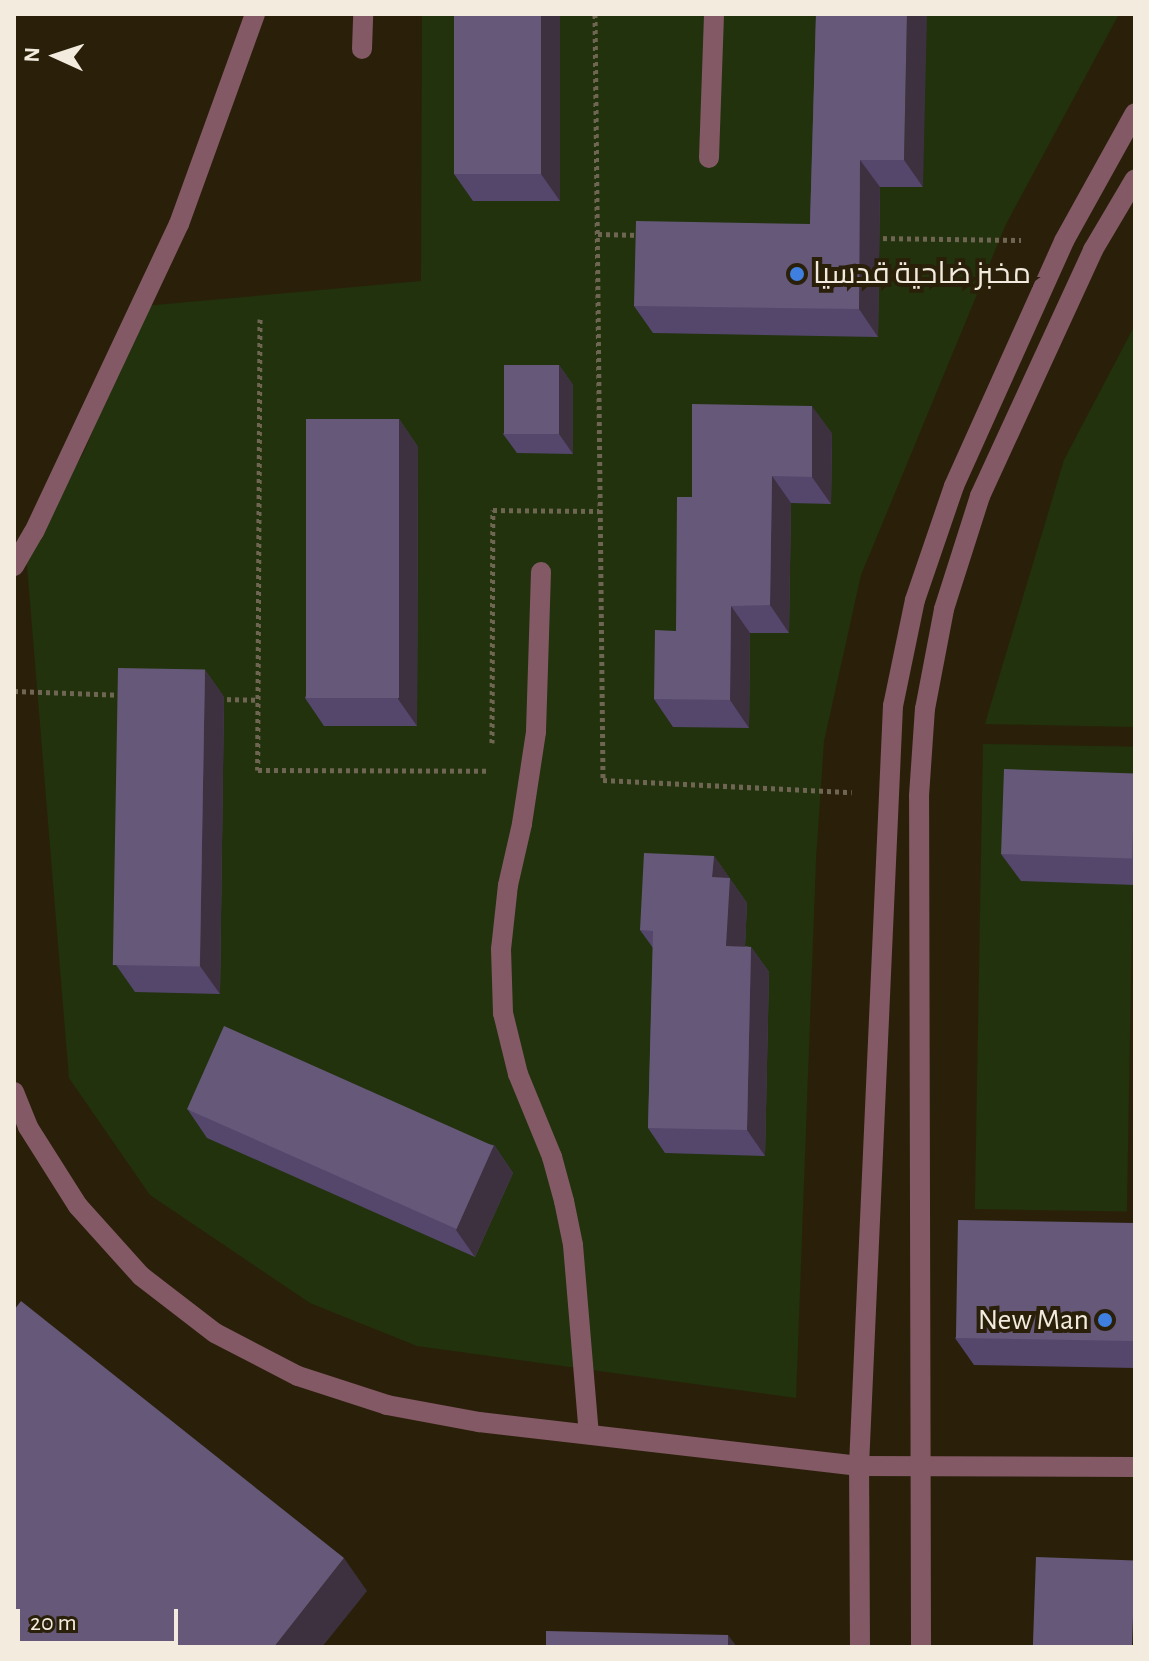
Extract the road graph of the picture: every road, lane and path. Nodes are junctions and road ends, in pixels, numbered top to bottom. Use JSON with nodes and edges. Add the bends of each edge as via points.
{"nodes":[{"id":1,"x":255,"y":14,"type":"edge"},
{"id":2,"x":363,"y":14,"type":"edge"},
{"id":3,"x":595,"y":14,"type":"edge"},
{"id":4,"x":714,"y":14,"type":"edge"},
{"id":5,"x":362,"y":49,"type":"dead end"},
{"id":6,"x":1135,"y":113,"type":"edge"},
{"id":7,"x":709,"y":158,"type":"dead end"},
{"id":8,"x":1135,"y":179,"type":"edge"},
{"id":9,"x":598,"y":234,"type":"junction"},
{"id":10,"x":644,"y":235,"type":"edge"},
{"id":11,"x":862,"y":238,"type":"edge"},
{"id":12,"x":1064,"y":241,"type":"junction"},
{"id":13,"x":260,"y":319,"type":"dead end"},
{"id":14,"x":599,"y":511,"type":"junction"},
{"id":15,"x":14,"y":566,"type":"edge"},
{"id":16,"x":541,"y":572,"type":"dead end"},
{"id":17,"x":14,"y":691,"type":"edge"},
{"id":18,"x":136,"y":696,"type":"edge"},
{"id":19,"x":213,"y":699,"type":"dead end"},
{"id":20,"x":258,"y":700,"type":"junction"},
{"id":21,"x":889,"y":794,"type":"junction"},
{"id":22,"x":919,"y":796,"type":"junction"},
{"id":23,"x":14,"y":1092,"type":"edge"},
{"id":24,"x":589,"y":1434,"type":"junction"},
{"id":25,"x":859,"y":1466,"type":"junction"},
{"id":26,"x":1135,"y":1467,"type":"edge"},
{"id":27,"x":919,"y":1468,"type":"junction"},
{"id":28,"x":860,"y":1647,"type":"edge"},
{"id":29,"x":921,"y":1647,"type":"edge"}],
"edges":[{"from":1,"to":15,"type":"street","via":[[179,224]]},
{"from":2,"to":5,"type":"street"},
{"from":3,"to":9,"type":"path"},
{"from":4,"to":7,"type":"street"},
{"from":6,"to":12,"type":"street"},
{"from":8,"to":22,"type":"street","via":[[1093,250],[980,496],[944,609],[925,709]]},
{"from":9,"to":10,"type":"path"},
{"from":9,"to":14,"type":"path"},
{"from":11,"to":12,"type":"path"},
{"from":12,"to":21,"type":"street","via":[[954,486],[915,600],[893,706]]},
{"from":13,"to":20,"type":"path"},
{"from":14,"to":20,"type":"path","via":[[493,510],[492,771],[258,770]]},
{"from":14,"to":21,"type":"path","via":[[603,780]]},
{"from":16,"to":24,"type":"street","via":[[536,732],[508,885],[501,949],[503,1013],[518,1074],[552,1157],[573,1245]]},
{"from":17,"to":18,"type":"path"},
{"from":19,"to":20,"type":"path"},
{"from":21,"to":22,"type":"street"},
{"from":21,"to":25,"type":"street"},
{"from":22,"to":27,"type":"street"},
{"from":23,"to":24,"type":"street","via":[[28,1127],[78,1206],[141,1276],[215,1333],[298,1376],[387,1405]]},
{"from":24,"to":25,"type":"street"},
{"from":25,"to":27,"type":"street"},
{"from":25,"to":28,"type":"street"},
{"from":26,"to":27,"type":"street"},
{"from":27,"to":29,"type":"street"}]}
